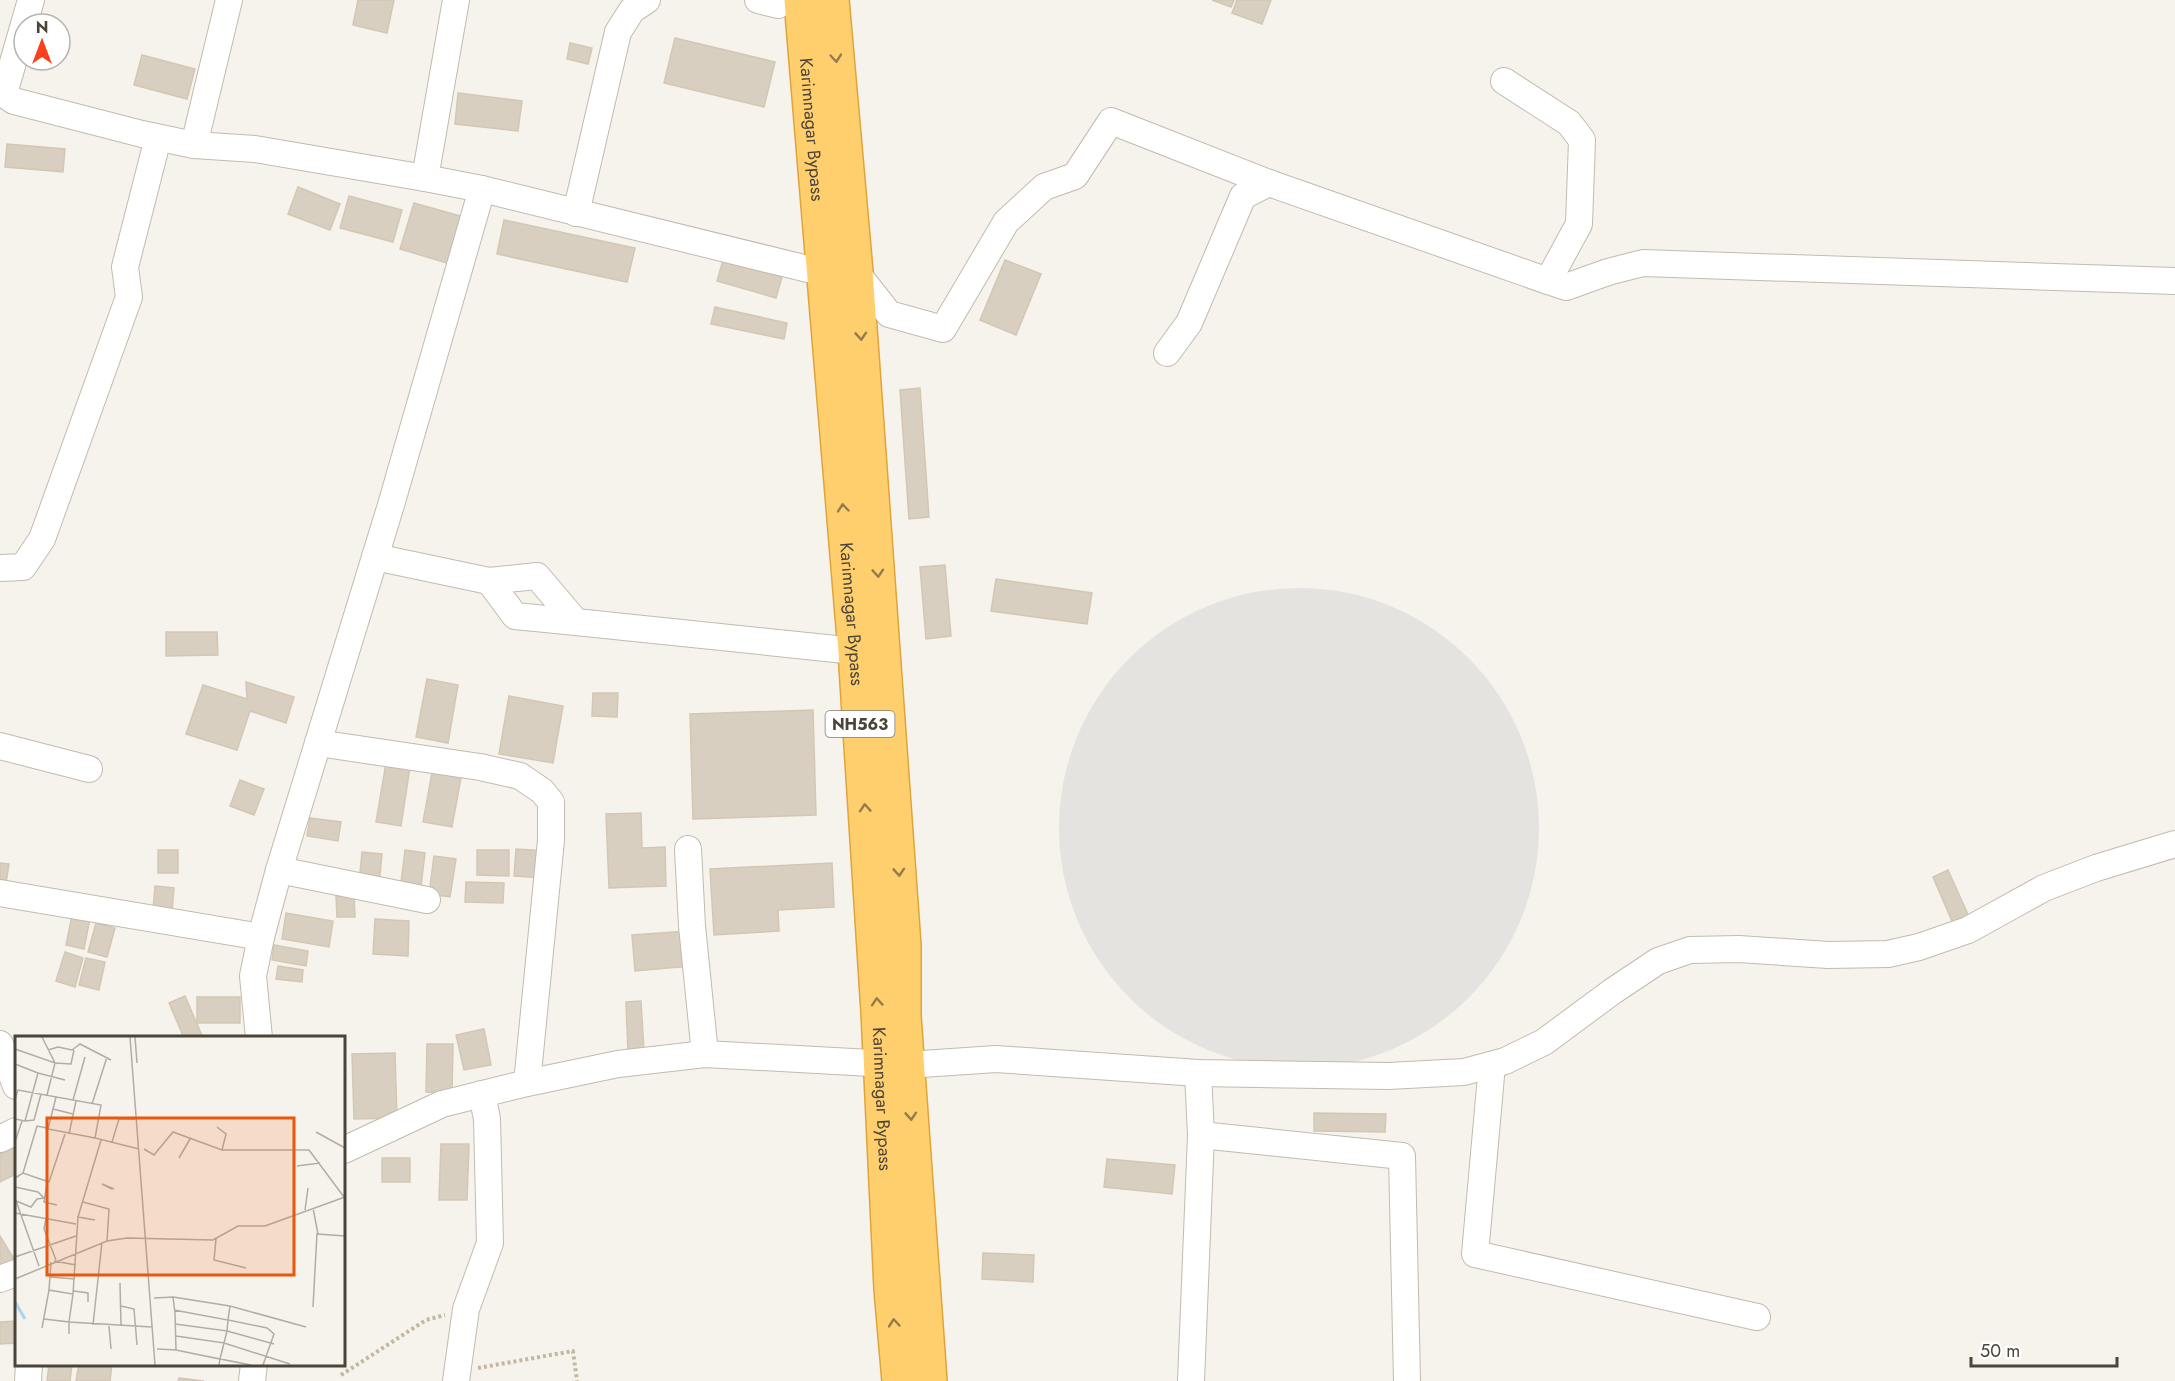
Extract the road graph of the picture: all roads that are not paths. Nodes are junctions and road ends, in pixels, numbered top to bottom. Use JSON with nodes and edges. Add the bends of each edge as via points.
{"nodes":[{"id":1,"x":31,"y":0,"type":"edge"},
{"id":2,"x":229,"y":0,"type":"edge"},
{"id":3,"x":456,"y":0,"type":"edge"},
{"id":4,"x":647,"y":0,"type":"edge"},
{"id":5,"x":832,"y":0,"type":"edge"},
{"id":6,"x":784,"y":6,"type":"edge"},
{"id":7,"x":1504,"y":81,"type":"dead end"},
{"id":8,"x":3,"y":89,"type":"edge"},
{"id":9,"x":158,"y":138,"type":"junction"},
{"id":10,"x":194,"y":145,"type":"junction"},
{"id":11,"x":425,"y":177,"type":"junction"},
{"id":12,"x":1269,"y":183,"type":"junction"},
{"id":13,"x":482,"y":189,"type":"junction"},
{"id":14,"x":576,"y":213,"type":"junction"},
{"id":15,"x":856,"y":272,"type":"junction"},
{"id":16,"x":824,"y":273,"type":"junction"},
{"id":17,"x":1548,"y":280,"type":"junction"},
{"id":18,"x":2175,"y":281,"type":"edge"},
{"id":19,"x":1167,"y":353,"type":"dead end"},
{"id":20,"x":375,"y":557,"type":"junction"},
{"id":21,"x":1,"y":574,"type":"edge"},
{"id":22,"x":489,"y":581,"type":"junction"},
{"id":23,"x":585,"y":622,"type":"junction"},
{"id":24,"x":855,"y":651,"type":"junction"},
{"id":25,"x":318,"y":743,"type":"junction"},
{"id":26,"x":0,"y":746,"type":"edge"},
{"id":27,"x":89,"y":769,"type":"dead end"},
{"id":28,"x":2175,"y":844,"type":"edge"},
{"id":29,"x":688,"y":849,"type":"dead end"},
{"id":30,"x":279,"y":870,"type":"junction"},
{"id":31,"x":0,"y":893,"type":"edge"},
{"id":32,"x":427,"y":900,"type":"dead end"},
{"id":33,"x":261,"y":937,"type":"junction"},
{"id":34,"x":259,"y":1036,"type":"edge"},
{"id":35,"x":0,"y":1044,"type":"edge"},
{"id":36,"x":705,"y":1054,"type":"junction"},
{"id":37,"x":893,"y":1064,"type":"junction"},
{"id":38,"x":1492,"y":1065,"type":"junction"},
{"id":39,"x":1198,"y":1073,"type":"junction"},
{"id":40,"x":15,"y":1083,"type":"edge"},
{"id":41,"x":527,"y":1083,"type":"junction"},
{"id":42,"x":482,"y":1094,"type":"junction"},
{"id":43,"x":15,"y":1132,"type":"edge"},
{"id":44,"x":1202,"y":1135,"type":"junction"},
{"id":45,"x":0,"y":1139,"type":"edge"},
{"id":46,"x":345,"y":1150,"type":"edge"},
{"id":47,"x":15,"y":1273,"type":"edge"},
{"id":48,"x":0,"y":1279,"type":"edge"},
{"id":49,"x":1757,"y":1317,"type":"dead end"},
{"id":50,"x":29,"y":1366,"type":"edge"},
{"id":51,"x":254,"y":1366,"type":"edge"},
{"id":52,"x":457,"y":1377,"type":"edge"},
{"id":53,"x":28,"y":1381,"type":"edge"},
{"id":54,"x":252,"y":1381,"type":"edge"},
{"id":55,"x":899,"y":1381,"type":"edge"},
{"id":56,"x":930,"y":1381,"type":"edge"},
{"id":57,"x":1191,"y":1381,"type":"edge"},
{"id":58,"x":1407,"y":1381,"type":"edge"}],
"edges":[{"from":1,"to":8,"type":"street"},
{"from":2,"to":10,"type":"street"},
{"from":3,"to":11,"type":"street"},
{"from":4,"to":14,"type":"street","via":[[632,10],[618,32]]},
{"from":5,"to":15,"type":"highway","number":"NH563","one_way":true},
{"from":6,"to":16,"type":"highway","name":"Karimnagar Bypass","number":"NH563","via":[[781,20],[807,68]]},
{"from":7,"to":17,"type":"street","via":[[1569,123],[1582,140],[1580,224]]},
{"from":8,"to":9,"type":"street","via":[[8,97],[23,105]]},
{"from":9,"to":10,"type":"street"},
{"from":9,"to":21,"type":"street","via":[[125,267],[129,297],[58,495],[42,539],[23,567]]},
{"from":10,"to":11,"type":"street","via":[[255,148]]},
{"from":11,"to":13,"type":"street"},
{"from":12,"to":15,"type":"street","via":[[1111,121],[1076,176],[1044,187],[1006,222],[943,328],[889,314]]},
{"from":12,"to":17,"type":"street"},
{"from":12,"to":19,"type":"street","via":[[1243,196],[1189,323]]},
{"from":13,"to":14,"type":"street"},
{"from":13,"to":20,"type":"street"},
{"from":14,"to":16,"type":"street"},
{"from":15,"to":37,"type":"highway","name":"Karimnagar Bypass","number":"NH563","one_way":true,"via":[[904,946],[904,1016]]},
{"from":24,"to":16,"type":"highway","name":"Karimnagar Bypass","number":"NH563","one_way":true},
{"from":17,"to":18,"type":"street","via":[[1566,287],[1643,264]]},
{"from":20,"to":22,"type":"street"},
{"from":20,"to":25,"type":"street"},
{"from":22,"to":23,"type":"street","via":[[515,616]]},
{"from":22,"to":23,"type":"street","via":[[537,576]]},
{"from":23,"to":24,"type":"street"},
{"from":37,"to":24,"type":"highway","name":"Karimnagar Bypass","number":"NH563","one_way":true,"via":[[877,1000]]},
{"from":25,"to":30,"type":"street"},
{"from":25,"to":41,"type":"street","via":[[520,776],[552,802],[552,840]]},
{"from":26,"to":27,"type":"street"},
{"from":28,"to":38,"type":"street","via":[[2044,888],[1968,930],[1888,954],[1689,950],[1658,961],[1544,1042]]},
{"from":29,"to":36,"type":"street"},
{"from":30,"to":32,"type":"street"},
{"from":30,"to":33,"type":"street"},
{"from":31,"to":33,"type":"street"},
{"from":33,"to":34,"type":"street","via":[[253,976]]},
{"from":35,"to":40,"type":"street"},
{"from":36,"to":37,"type":"street"},
{"from":36,"to":41,"type":"street","via":[[618,1064]]},
{"from":37,"to":39,"type":"street","via":[[996,1059]]},
{"from":55,"to":37,"type":"highway","name":"Karimnagar Bypass","number":"NH563","one_way":true,"via":[[891,1289]]},
{"from":37,"to":56,"type":"highway","name":"Karimnagar Bypass","number":"NH563","one_way":true},
{"from":38,"to":39,"type":"street","via":[[1464,1072],[1388,1076]]},
{"from":38,"to":49,"type":"street","via":[[1475,1254]]},
{"from":39,"to":44,"type":"street"},
{"from":41,"to":42,"type":"street"},
{"from":42,"to":46,"type":"street","via":[[442,1104]]},
{"from":42,"to":52,"type":"street","via":[[487,1119],[490,1243],[466,1309]]},
{"from":43,"to":45,"type":"street"},
{"from":44,"to":57,"type":"street"},
{"from":44,"to":58,"type":"street","via":[[1402,1156]]},
{"from":47,"to":48,"type":"street"},
{"from":50,"to":53,"type":"street"},
{"from":51,"to":54,"type":"street"}]}
